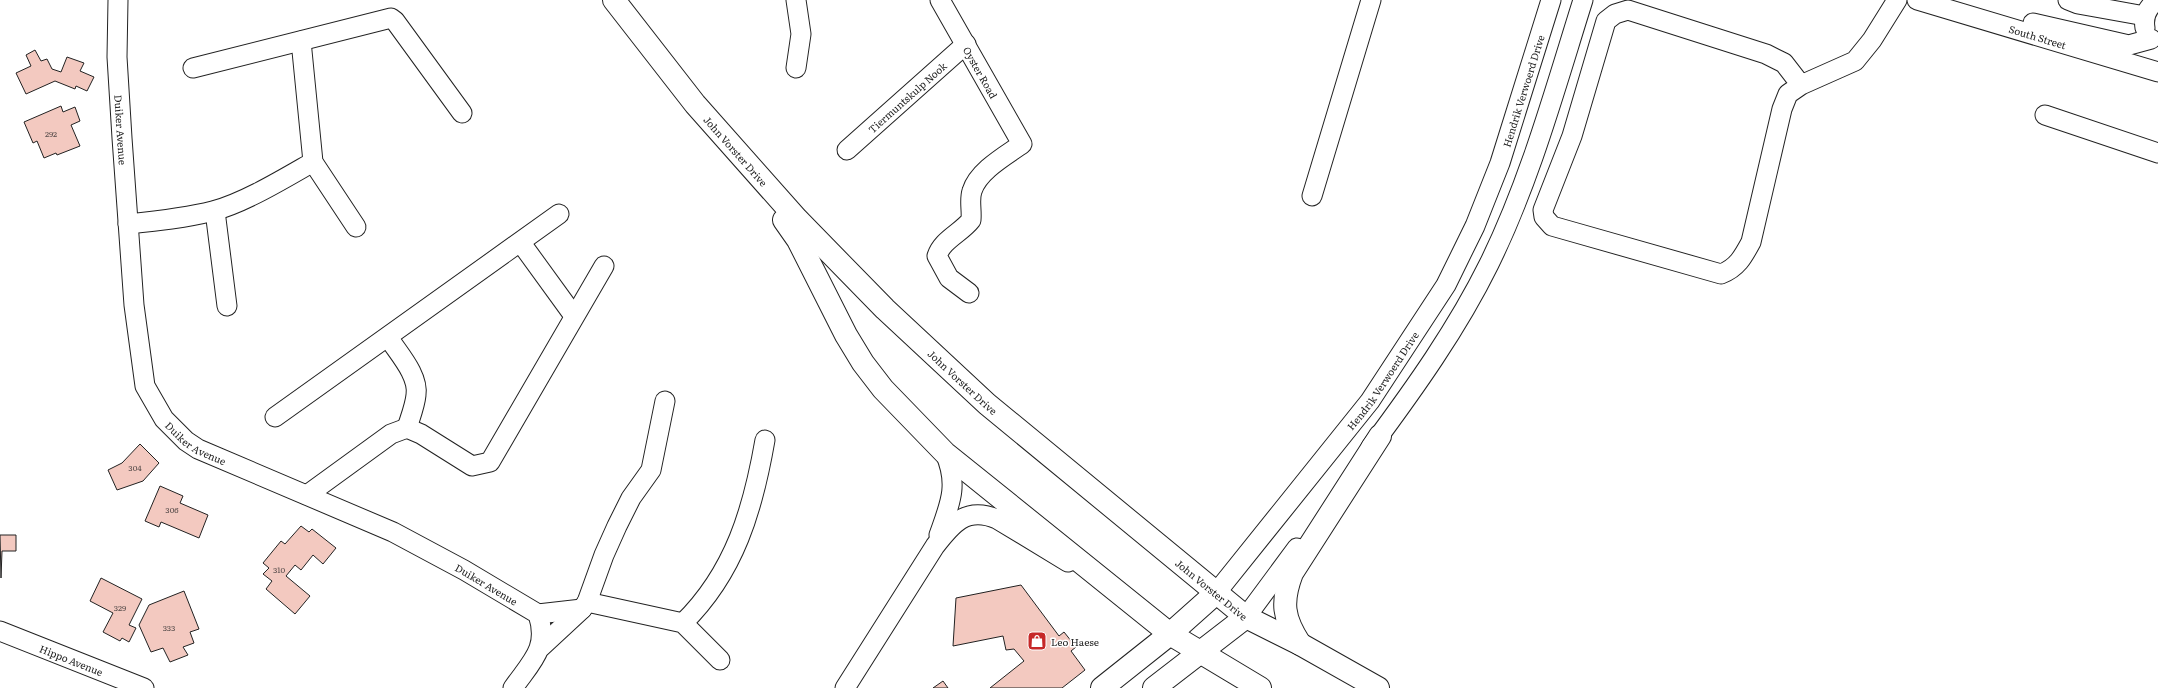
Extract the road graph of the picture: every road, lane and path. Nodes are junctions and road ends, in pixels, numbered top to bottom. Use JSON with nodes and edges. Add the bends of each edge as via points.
{"nodes":[{"id":1,"x":118,"y":0,"type":"edge"},
{"id":2,"x":604,"y":0,"type":"edge"},
{"id":3,"x":614,"y":0,"type":"edge"},
{"id":4,"x":796,"y":0,"type":"edge"},
{"id":5,"x":940,"y":0,"type":"edge"},
{"id":6,"x":1370,"y":0,"type":"edge"},
{"id":7,"x":1551,"y":0,"type":"edge"},
{"id":8,"x":1584,"y":0,"type":"edge"},
{"id":9,"x":1897,"y":0,"type":"edge"},
{"id":10,"x":1917,"y":0,"type":"edge"},
{"id":11,"x":2068,"y":0,"type":"edge"},
{"id":12,"x":2158,"y":0,"type":"edge"},
{"id":13,"x":2145,"y":16,"type":"junction"},
{"id":14,"x":2004,"y":26,"type":"junction"},
{"id":15,"x":301,"y":41,"type":"junction"},
{"id":16,"x":2154,"y":41,"type":"edge"},
{"id":17,"x":966,"y":44,"type":"junction"},
{"id":18,"x":193,"y":68,"type":"dead end"},
{"id":19,"x":796,"y":68,"type":"dead end"},
{"id":20,"x":2158,"y":72,"type":"edge"},
{"id":21,"x":1801,"y":85,"type":"junction"},
{"id":22,"x":462,"y":113,"type":"dead end"},
{"id":23,"x":2045,"y":115,"type":"dead end"},
{"id":24,"x":847,"y":150,"type":"dead end"},
{"id":25,"x":2158,"y":153,"type":"edge"},
{"id":26,"x":313,"y":162,"type":"junction"},
{"id":27,"x":1312,"y":196,"type":"dead end"},
{"id":28,"x":215,"y":211,"type":"junction"},
{"id":29,"x":559,"y":214,"type":"dead end"},
{"id":30,"x":128,"y":224,"type":"junction"},
{"id":31,"x":356,"y":226,"type":"dead end"},
{"id":32,"x":521,"y":243,"type":"junction"},
{"id":33,"x":604,"y":266,"type":"dead end"},
{"id":34,"x":969,"y":293,"type":"dead end"},
{"id":35,"x":226,"y":306,"type":"dead end"},
{"id":36,"x":574,"y":316,"type":"junction"},
{"id":37,"x":388,"y":337,"type":"junction"},
{"id":38,"x":665,"y":401,"type":"dead end"},
{"id":39,"x":275,"y":417,"type":"dead end"},
{"id":40,"x":407,"y":428,"type":"junction"},
{"id":41,"x":1380,"y":436,"type":"junction"},
{"id":42,"x":765,"y":440,"type":"dead end"},
{"id":43,"x":944,"y":453,"type":"junction"},
{"id":44,"x":307,"y":495,"type":"junction"},
{"id":45,"x":935,"y":546,"type":"junction"},
{"id":46,"x":1116,"y":591,"type":"junction"},
{"id":47,"x":1216,"y":593,"type":"junction"},
{"id":48,"x":584,"y":606,"type":"junction"},
{"id":49,"x":538,"y":614,"type":"junction"},
{"id":50,"x":1246,"y":617,"type":"junction"},
{"id":51,"x":683,"y":623,"type":"junction"},
{"id":52,"x":0,"y":631,"type":"edge"},
{"id":53,"x":1170,"y":634,"type":"junction"},
{"id":54,"x":1300,"y":644,"type":"junction"},
{"id":55,"x":541,"y":647,"type":"junction"},
{"id":56,"x":1200,"y":653,"type":"junction"},
{"id":57,"x":720,"y":660,"type":"dead end"},
{"id":58,"x":517,"y":686,"type":"edge"},
{"id":59,"x":144,"y":688,"type":"edge"},
{"id":60,"x":845,"y":688,"type":"edge"},
{"id":61,"x":1102,"y":688,"type":"edge"},
{"id":62,"x":1154,"y":688,"type":"edge"},
{"id":63,"x":1260,"y":688,"type":"edge"},
{"id":64,"x":1378,"y":688,"type":"edge"}],
"edges":[{"from":1,"to":30,"type":"street","name":"Duiker Avenue","via":[[117,57]]},
{"from":2,"to":43,"type":"main road","name":"John Vorster Drive","via":[[689,109],[787,223],[863,363],[883,389]]},
{"from":3,"to":47,"type":"main road","name":"John Vorster Drive","via":[[695,104],[796,219],[885,309],[987,404]]},
{"from":4,"to":19,"type":"street","via":[[801,34]]},
{"from":5,"to":17,"type":"street","name":"Oyster Road"},
{"from":6,"to":27,"type":"street"},
{"from":7,"to":47,"type":"street","name":"Hendrik Verwoerd Drive","via":[[1500,163],[1446,285],[1370,401]]},
{"from":8,"to":41,"type":"street","via":[[1518,200],[1488,265],[1443,344]]},
{"from":9,"to":21,"type":"street","via":[[1872,40],[1855,61]]},
{"from":10,"to":14,"type":"street","name":"South Street"},
{"from":11,"to":13,"type":"street"},
{"from":12,"to":13,"type":"street","via":[[2151,5]]},
{"from":13,"to":16,"type":"street","via":[[2146,31]]},
{"from":14,"to":16,"type":"street","via":[[2031,22],[2129,45]]},
{"from":14,"to":20,"type":"street","name":"South Street"},
{"from":15,"to":18,"type":"street"},
{"from":15,"to":22,"type":"street","via":[[392,18]]},
{"from":15,"to":26,"type":"street"},
{"from":17,"to":24,"type":"street","name":"Tiermuntskulp Nook"},
{"from":17,"to":34,"type":"street","name":"Oyster Road","via":[[1022,144],[977,181],[972,191],[971,220],[939,248],[937,256],[949,278]]},
{"from":21,"to":21,"type":"street","via":[[1788,94],[1782,109],[1751,242],[1742,259],[1732,270],[1721,274],[1587,237],[1552,226],[1544,217],[1543,210],[1572,136],[1599,40],[1606,21],[1615,14],[1628,10],[1766,54],[1784,63]]},
{"from":23,"to":25,"type":"street"},
{"from":26,"to":28,"type":"street","via":[[266,188]]},
{"from":26,"to":31,"type":"street"},
{"from":28,"to":30,"type":"street","via":[[170,220]]},
{"from":28,"to":35,"type":"street"},
{"from":29,"to":32,"type":"street"},
{"from":30,"to":44,"type":"street","name":"Duiker Avenue","via":[[138,344],[145,386],[154,404],[174,431],[198,449]]},
{"from":32,"to":36,"type":"street"},
{"from":32,"to":37,"type":"street"},
{"from":33,"to":36,"type":"street"},
{"from":36,"to":40,"type":"street","via":[[490,462],[472,466]]},
{"from":37,"to":39,"type":"street"},
{"from":37,"to":40,"type":"street","via":[[412,373],[415,384],[417,394]]},
{"from":38,"to":48,"type":"street","via":[[651,470],[631,498],[617,526]]},
{"from":40,"to":44,"type":"street","via":[[391,434]]},
{"from":41,"to":50,"type":"street"},
{"from":41,"to":54,"type":"main road","via":[[1292,573],[1285,598],[1288,622]]},
{"from":42,"to":51,"type":"street","via":[[756,489],[740,537],[710,591],[698,609]]},
{"from":43,"to":45,"type":"street","via":[[951,467],[953,487]]},
{"from":43,"to":46,"type":"main road","name":"John Vorster Drive"},
{"from":44,"to":49,"type":"street","name":"Duiker Avenue","via":[[393,532]]},
{"from":45,"to":46,"type":"street","via":[[948,529],[964,517],[987,515]]},
{"from":45,"to":60,"type":"street"},
{"from":46,"to":53,"type":"main road","name":"John Vorster Drive"},
{"from":47,"to":50,"type":"main road","name":"John Vorster Drive"},
{"from":47,"to":53,"type":"main road","name":"Hendrik Verwoerd Drive"},
{"from":48,"to":49,"type":"street"},
{"from":48,"to":51,"type":"street"},
{"from":48,"to":55,"type":"street"},
{"from":49,"to":55,"type":"street","via":[[543,631]]},
{"from":50,"to":54,"type":"main road","name":"John Vorster Drive"},
{"from":50,"to":56,"type":"main road"},
{"from":51,"to":57,"type":"street"},
{"from":52,"to":59,"type":"street","name":"Hippo Avenue"},
{"from":53,"to":56,"type":"main road","name":"John Vorster Drive"},
{"from":53,"to":61,"type":"main road","name":"Hendrik Verwoerd Drive"},
{"from":54,"to":64,"type":"main road","name":"John Vorster Drive"},
{"from":55,"to":58,"type":"street"},
{"from":56,"to":62,"type":"main road"},
{"from":56,"to":63,"type":"main road","name":"John Vorster Drive"}]}
